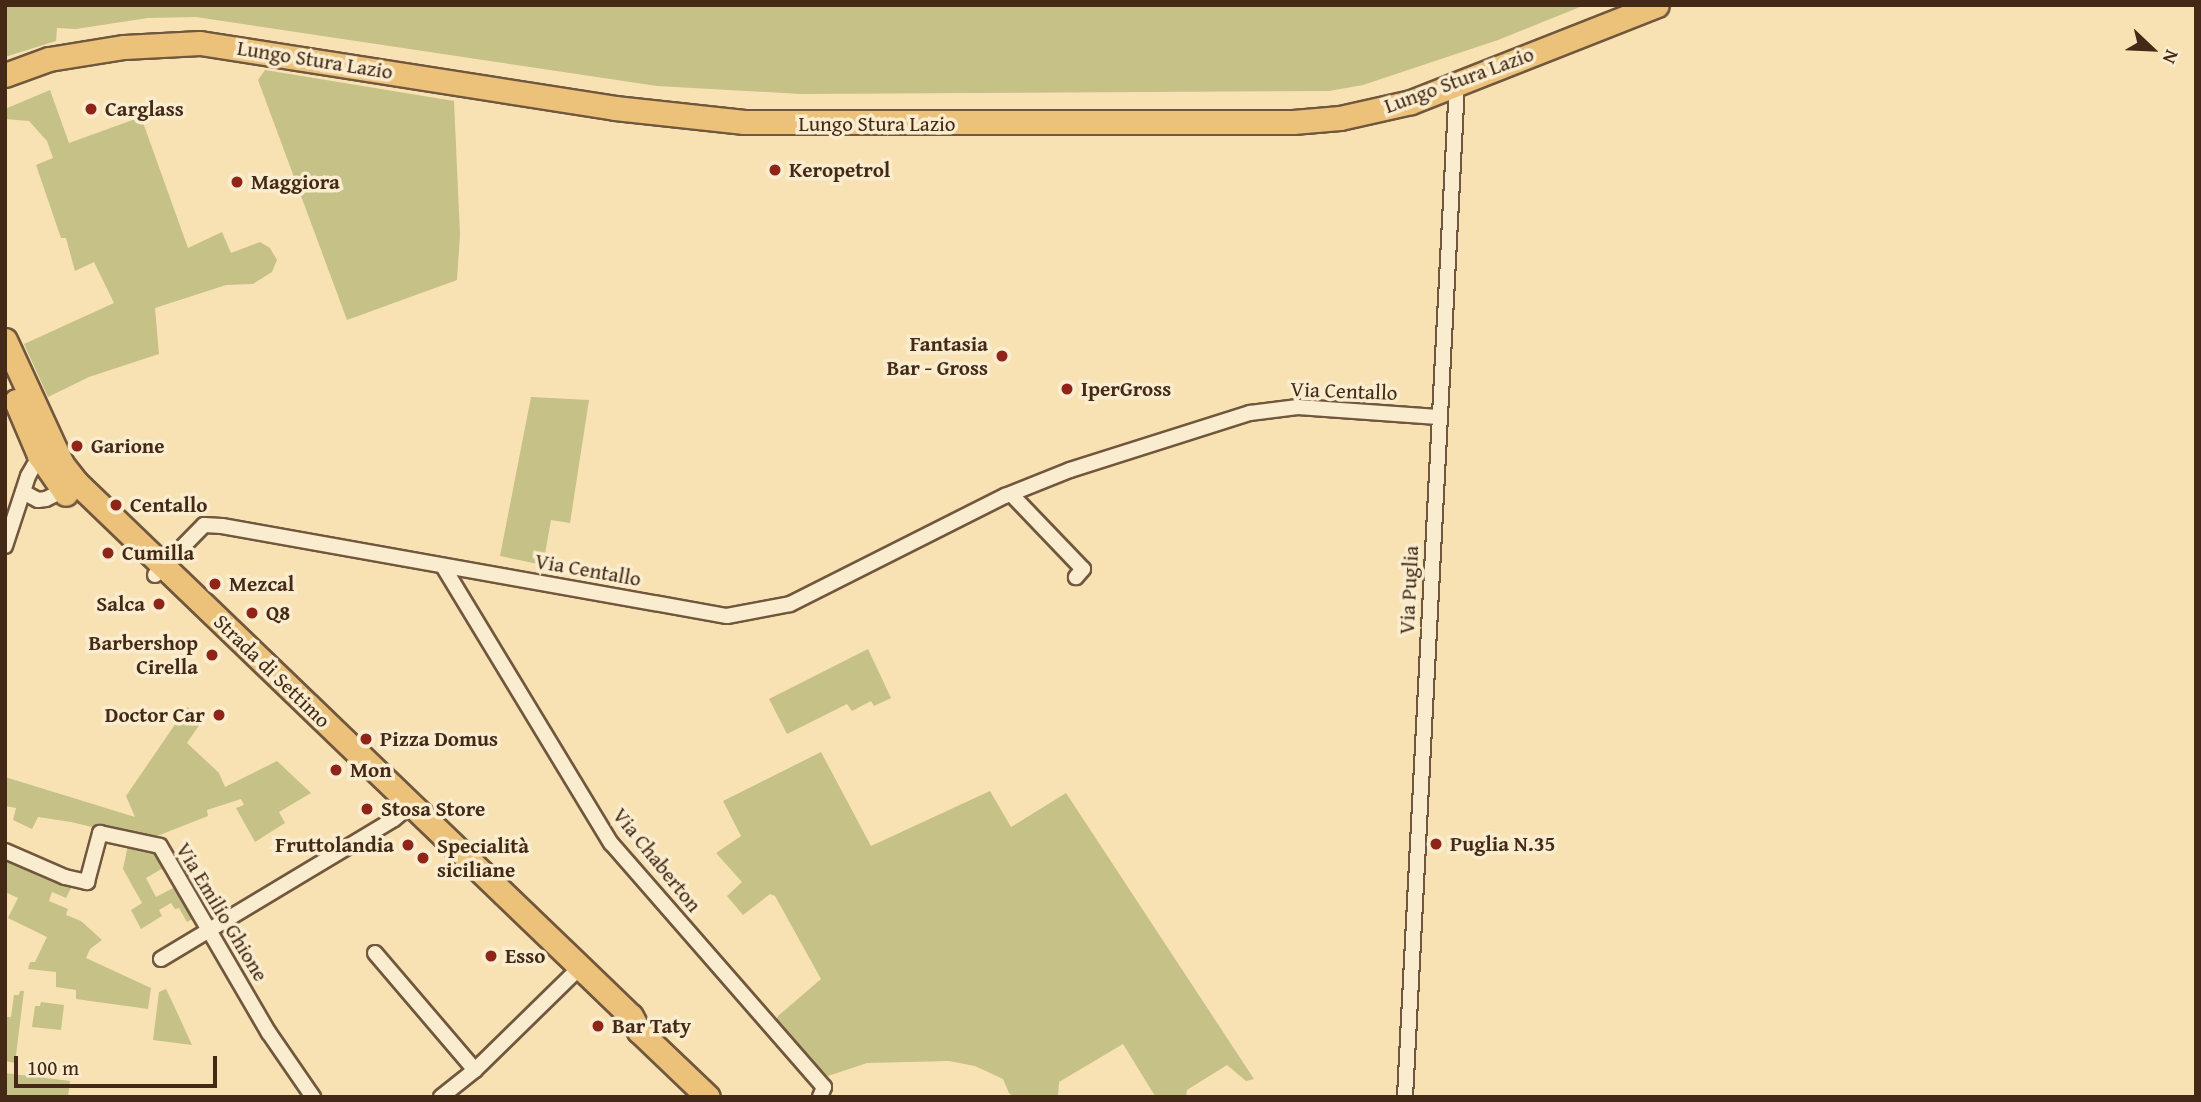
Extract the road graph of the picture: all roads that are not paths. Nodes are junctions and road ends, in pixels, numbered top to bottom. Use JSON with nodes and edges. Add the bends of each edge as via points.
{"nodes":[{"id":1,"x":1657,"y":5,"type":"edge"},
{"id":2,"x":83,"y":54,"type":"junction"},
{"id":3,"x":5,"y":75,"type":"edge"},
{"id":4,"x":1457,"y":85,"type":"junction"},
{"id":5,"x":5,"y":91,"type":"edge"},
{"id":6,"x":5,"y":340,"type":"edge"},
{"id":7,"x":5,"y":377,"type":"edge"},
{"id":8,"x":1438,"y":417,"type":"junction"},
{"id":9,"x":45,"y":448,"type":"junction"},
{"id":10,"x":66,"y":481,"type":"junction"},
{"id":11,"x":23,"y":492,"type":"junction"},
{"id":12,"x":1011,"y":494,"type":"junction"},
{"id":13,"x":5,"y":546,"type":"edge"},
{"id":14,"x":443,"y":566,"type":"junction"},
{"id":15,"x":159,"y":571,"type":"junction"},
{"id":16,"x":1076,"y":577,"type":"dead end"},
{"id":17,"x":407,"y":809,"type":"junction"},
{"id":18,"x":5,"y":851,"type":"edge"},
{"id":19,"x":208,"y":930,"type":"junction"},
{"id":20,"x":375,"y":953,"type":"dead end"},
{"id":21,"x":161,"y":959,"type":"dead end"},
{"id":22,"x":576,"y":972,"type":"junction"},
{"id":23,"x":475,"y":1070,"type":"junction"},
{"id":24,"x":822,"y":1092,"type":"edge"},
{"id":25,"x":313,"y":1097,"type":"edge"},
{"id":26,"x":441,"y":1097,"type":"edge"},
{"id":27,"x":708,"y":1097,"type":"edge"},
{"id":28,"x":1405,"y":1097,"type":"edge"}],
"edges":[{"from":1,"to":4,"type":"main road","name":"Lungo Stura Lazio"},
{"from":2,"to":3,"type":"main road","name":"Lungo Stura Lazio"},
{"from":2,"to":4,"type":"main road","name":"Lungo Stura Lazio","via":[[144,45],[225,45],[678,117],[809,124],[1293,122],[1340,118],[1404,104]]},
{"from":2,"to":5,"type":"main road","name":"Lungo Stura Lazio"},
{"from":4,"to":8,"type":"street","name":"Via Puglia"},
{"from":6,"to":9,"type":"main road","name":"Strada di Settimo"},
{"from":7,"to":9,"type":"main road","name":"Strada di Settimo"},
{"from":8,"to":12,"type":"street","name":"Via Centallo","via":[[1298,407],[1250,413],[1082,466]]},
{"from":8,"to":28,"type":"street","name":"Via Puglia"},
{"from":9,"to":10,"type":"main road","name":"Strada di Settimo"},
{"from":9,"to":11,"type":"street"},
{"from":10,"to":11,"type":"street","via":[[52,496],[38,500]]},
{"from":10,"to":15,"type":"main road","name":"Strada di Settimo"},
{"from":11,"to":13,"type":"street"},
{"from":12,"to":14,"type":"street","name":"Via Centallo","via":[[790,604],[727,616]]},
{"from":12,"to":16,"type":"street","via":[[1083,569]]},
{"from":14,"to":15,"type":"street","name":"Via Centallo","via":[[204,526]]},
{"from":14,"to":24,"type":"street","name":"Via Chaberton","via":[[611,843]]},
{"from":15,"to":17,"type":"main road","name":"Strada di Settimo"},
{"from":17,"to":19,"type":"street"},
{"from":17,"to":22,"type":"main road","name":"Strada di Settimo"},
{"from":18,"to":19,"type":"street","name":"Via Emilio Ghione","via":[[88,882],[100,833],[160,846]]},
{"from":19,"to":21,"type":"street"},
{"from":19,"to":25,"type":"street","name":"Via Emilio Ghione"},
{"from":20,"to":23,"type":"street"},
{"from":22,"to":23,"type":"street"},
{"from":22,"to":27,"type":"main road","name":"Strada di Settimo","via":[[631,1016],[639,1031]]},
{"from":23,"to":26,"type":"street"}]}
